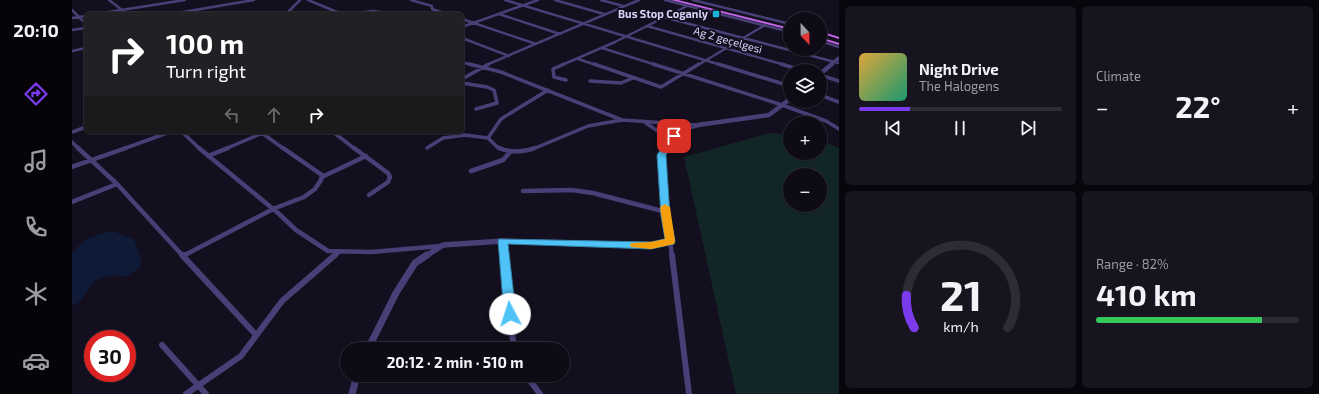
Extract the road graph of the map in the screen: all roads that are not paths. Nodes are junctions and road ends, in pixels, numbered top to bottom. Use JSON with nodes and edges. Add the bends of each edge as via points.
{"nodes":[{"id":1,"x":109,"y":0,"type":"edge"},
{"id":2,"x":185,"y":0,"type":"edge"},
{"id":3,"x":254,"y":0,"type":"edge"},
{"id":4,"x":300,"y":0,"type":"edge"},
{"id":5,"x":308,"y":0,"type":"edge"},
{"id":6,"x":411,"y":0,"type":"edge"},
{"id":7,"x":505,"y":0,"type":"edge"},
{"id":8,"x":538,"y":0,"type":"edge"},
{"id":9,"x":555,"y":0,"type":"edge"},
{"id":10,"x":601,"y":0,"type":"edge"},
{"id":11,"x":639,"y":0,"type":"edge"},
{"id":12,"x":665,"y":0,"type":"edge"},
{"id":13,"x":673,"y":0,"type":"edge"},
{"id":14,"x":684,"y":0,"type":"edge"},
{"id":15,"x":693,"y":0,"type":"edge"},
{"id":16,"x":522,"y":5,"type":"junction"},
{"id":17,"x":623,"y":6,"type":"junction"},
{"id":18,"x":688,"y":6,"type":"junction"},
{"id":19,"x":72,"y":10,"type":"edge"},
{"id":20,"x":122,"y":10,"type":"junction"},
{"id":21,"x":109,"y":12,"type":"edge"},
{"id":22,"x":183,"y":12,"type":"edge"},
{"id":23,"x":288,"y":12,"type":"edge"},
{"id":24,"x":337,"y":12,"type":"edge"},
{"id":25,"x":359,"y":12,"type":"edge"},
{"id":26,"x":390,"y":12,"type":"edge"},
{"id":27,"x":441,"y":12,"type":"edge"},
{"id":28,"x":499,"y":14,"type":"junction"},
{"id":29,"x":604,"y":14,"type":"junction"},
{"id":30,"x":84,"y":16,"type":"edge"},
{"id":31,"x":80,"y":17,"type":"junction"},
{"id":32,"x":663,"y":17,"type":"junction"},
{"id":33,"x":72,"y":18,"type":"edge"},
{"id":34,"x":464,"y":20,"type":"edge"},
{"id":35,"x":84,"y":22,"type":"edge"},
{"id":36,"x":474,"y":23,"type":"junction"},
{"id":37,"x":583,"y":24,"type":"junction"},
{"id":38,"x":765,"y":25,"type":"junction"},
{"id":39,"x":783,"y":25,"type":"edge"},
{"id":40,"x":783,"y":25,"type":"edge"},
{"id":41,"x":464,"y":26,"type":"edge"},
{"id":42,"x":647,"y":26,"type":"junction"},
{"id":43,"x":783,"y":26,"type":"edge"},
{"id":44,"x":783,"y":26,"type":"edge"},
{"id":45,"x":84,"y":28,"type":"edge"},
{"id":46,"x":72,"y":30,"type":"edge"},
{"id":47,"x":560,"y":34,"type":"junction"},
{"id":48,"x":626,"y":36,"type":"junction"},
{"id":49,"x":827,"y":37,"type":"edge"},
{"id":50,"x":743,"y":38,"type":"junction"},
{"id":51,"x":464,"y":39,"type":"edge"},
{"id":52,"x":827,"y":39,"type":"edge"},
{"id":53,"x":839,"y":39,"type":"edge"},
{"id":54,"x":536,"y":44,"type":"junction"},
{"id":55,"x":839,"y":46,"type":"edge"},
{"id":56,"x":84,"y":48,"type":"edge"},
{"id":57,"x":602,"y":48,"type":"junction"},
{"id":58,"x":725,"y":48,"type":"junction"},
{"id":59,"x":72,"y":51,"type":"edge"},
{"id":60,"x":509,"y":56,"type":"junction"},
{"id":61,"x":839,"y":58,"type":"edge"},
{"id":62,"x":578,"y":59,"type":"junction"},
{"id":63,"x":705,"y":60,"type":"junction"},
{"id":64,"x":834,"y":62,"type":"junction"},
{"id":65,"x":464,"y":63,"type":"edge"},
{"id":66,"x":839,"y":63,"type":"edge"},
{"id":67,"x":783,"y":65,"type":"edge"},
{"id":68,"x":480,"y":68,"type":"junction"},
{"id":69,"x":827,"y":68,"type":"edge"},
{"id":70,"x":683,"y":74,"type":"junction"},
{"id":71,"x":827,"y":77,"type":"edge"},
{"id":72,"x":464,"y":78,"type":"edge"},
{"id":73,"x":634,"y":78,"type":"junction"},
{"id":74,"x":566,"y":80,"type":"dead end"},
{"id":75,"x":590,"y":81,"type":"dead end"},
{"id":76,"x":839,"y":81,"type":"edge"},
{"id":77,"x":464,"y":83,"type":"edge"},
{"id":78,"x":783,"y":84,"type":"edge"},
{"id":79,"x":548,"y":90,"type":"junction"},
{"id":80,"x":827,"y":98,"type":"edge"},
{"id":81,"x":839,"y":102,"type":"edge"},
{"id":82,"x":782,"y":105,"type":"junction"},
{"id":83,"x":476,"y":109,"type":"dead end"},
{"id":84,"x":622,"y":120,"type":"junction"},
{"id":85,"x":642,"y":121,"type":"junction"},
{"id":86,"x":698,"y":125,"type":"junction"},
{"id":87,"x":84,"y":128,"type":"edge"},
{"id":88,"x":839,"y":129,"type":"edge"},
{"id":89,"x":72,"y":132,"type":"edge"},
{"id":90,"x":164,"y":134,"type":"edge"},
{"id":91,"x":184,"y":134,"type":"edge"},
{"id":92,"x":262,"y":134,"type":"edge"},
{"id":93,"x":265,"y":134,"type":"edge"},
{"id":94,"x":336,"y":134,"type":"edge"},
{"id":95,"x":488,"y":138,"type":"junction"},
{"id":96,"x":72,"y":142,"type":"edge"},
{"id":97,"x":669,"y":143,"type":"junction"},
{"id":98,"x":427,"y":148,"type":"dead end"},
{"id":99,"x":510,"y":152,"type":"junction"},
{"id":100,"x":208,"y":156,"type":"junction"},
{"id":101,"x":366,"y":156,"type":"junction"},
{"id":102,"x":90,"y":161,"type":"junction"},
{"id":103,"x":72,"y":167,"type":"edge"},
{"id":104,"x":471,"y":171,"type":"dead end"},
{"id":105,"x":322,"y":176,"type":"junction"},
{"id":106,"x":117,"y":184,"type":"junction"},
{"id":107,"x":523,"y":191,"type":"dead end"},
{"id":108,"x":369,"y":195,"type":"dead end"},
{"id":109,"x":72,"y":202,"type":"edge"},
{"id":110,"x":273,"y":208,"type":"junction"},
{"id":111,"x":666,"y":212,"type":"junction"},
{"id":112,"x":503,"y":241,"type":"junction"},
{"id":113,"x":670,"y":241,"type":"junction"},
{"id":114,"x":442,"y":246,"type":"junction"},
{"id":115,"x":339,"y":252,"type":"junction"},
{"id":116,"x":183,"y":256,"type":"junction"},
{"id":117,"x":256,"y":335,"type":"junction"},
{"id":118,"x":372,"y":342,"type":"edge"},
{"id":119,"x":513,"y":342,"type":"edge"},
{"id":120,"x":162,"y":345,"type":"dead end"},
{"id":121,"x":355,"y":382,"type":"edge"},
{"id":122,"x":531,"y":382,"type":"edge"},
{"id":123,"x":199,"y":386,"type":"junction"},
{"id":124,"x":186,"y":394,"type":"edge"},
{"id":125,"x":206,"y":394,"type":"edge"},
{"id":126,"x":352,"y":394,"type":"edge"},
{"id":127,"x":540,"y":394,"type":"edge"},
{"id":128,"x":689,"y":394,"type":"edge"}],
"edges":[{"from":1,"to":20,"type":"street"},
{"from":2,"to":20,"type":"street"},
{"from":3,"to":22,"type":"street"},
{"from":4,"to":23,"type":"street"},
{"from":5,"to":24,"type":"street"},
{"from":6,"to":27,"type":"street","via":[[432,6],[432,9]]},
{"from":7,"to":16,"type":"street"},
{"from":8,"to":16,"type":"street"},
{"from":9,"to":29,"type":"street"},
{"from":10,"to":17,"type":"street"},
{"from":11,"to":17,"type":"street"},
{"from":12,"to":18,"type":"street"},
{"from":13,"to":43,"type":"main road"},
{"from":14,"to":40,"type":"main road"},
{"from":15,"to":39,"type":"street"},
{"from":16,"to":28,"type":"street"},
{"from":16,"to":37,"type":"street"},
{"from":17,"to":29,"type":"street"},
{"from":18,"to":32,"type":"street"},
{"from":18,"to":38,"type":"street"},
{"from":19,"to":31,"type":"street"},
{"from":20,"to":21,"type":"street"},
{"from":25,"to":26,"type":"street"},
{"from":28,"to":36,"type":"street"},
{"from":28,"to":47,"type":"street"},
{"from":29,"to":37,"type":"street"},
{"from":30,"to":31,"type":"street"},
{"from":31,"to":33,"type":"street"},
{"from":31,"to":35,"type":"street"},
{"from":32,"to":42,"type":"street"},
{"from":32,"to":50,"type":"street"},
{"from":34,"to":36,"type":"street"},
{"from":36,"to":41,"type":"street"},
{"from":36,"to":54,"type":"street"},
{"from":37,"to":47,"type":"street"},
{"from":37,"to":48,"type":"street"},
{"from":38,"to":44,"type":"street"},
{"from":38,"to":50,"type":"street"},
{"from":42,"to":48,"type":"street"},
{"from":42,"to":58,"type":"street","name":"Ag 2 geçelgesi"},
{"from":45,"to":46,"type":"street"},
{"from":47,"to":54,"type":"street"},
{"from":48,"to":57,"type":"street"},
{"from":48,"to":63,"type":"street"},
{"from":49,"to":53,"type":"main road"},
{"from":50,"to":58,"type":"street"},
{"from":50,"to":64,"type":"street"},
{"from":51,"to":60,"type":"street"},
{"from":52,"to":55,"type":"main road"},
{"from":54,"to":60,"type":"street"},
{"from":56,"to":59,"type":"street"},
{"from":57,"to":62,"type":"street"},
{"from":57,"to":70,"type":"street"},
{"from":58,"to":63,"type":"street"},
{"from":58,"to":67,"type":"street","name":"Ag 2 geçelgesi"},
{"from":60,"to":68,"type":"street"},
{"from":61,"to":64,"type":"street"},
{"from":62,"to":73,"type":"street"},
{"from":62,"to":74,"type":"street","via":[[553,70],[554,77]]},
{"from":63,"to":70,"type":"street"},
{"from":63,"to":78,"type":"street"},
{"from":64,"to":66,"type":"street"},
{"from":64,"to":69,"type":"street"},
{"from":65,"to":68,"type":"street"},
{"from":68,"to":72,"type":"street"},
{"from":68,"to":79,"type":"street","via":[[501,72]]},
{"from":70,"to":73,"type":"street","via":[[661,87]]},
{"from":70,"to":82,"type":"street"},
{"from":71,"to":76,"type":"street"},
{"from":73,"to":75,"type":"street","via":[[621,83]]},
{"from":77,"to":83,"type":"street","via":[[494,90],[497,103]]},
{"from":79,"to":84,"type":"street"},
{"from":79,"to":95,"type":"street","via":[[501,119]]},
{"from":80,"to":81,"type":"street"},
{"from":82,"to":86,"type":"street","via":[[770,115]]},
{"from":82,"to":88,"type":"street"},
{"from":84,"to":85,"type":"street"},
{"from":84,"to":99,"type":"street","via":[[588,126],[527,150]]},
{"from":85,"to":86,"type":"street"},
{"from":85,"to":97,"type":"street","via":[[659,132]]},
{"from":86,"to":97,"type":"street","via":[[684,129]]},
{"from":87,"to":89,"type":"street"},
{"from":90,"to":102,"type":"street"},
{"from":91,"to":100,"type":"street"},
{"from":92,"to":100,"type":"street"},
{"from":93,"to":105,"type":"street"},
{"from":94,"to":101,"type":"street"},
{"from":95,"to":98,"type":"street","via":[[465,134],[451,136]]},
{"from":95,"to":99,"type":"street","via":[[496,146]]},
{"from":96,"to":102,"type":"street"},
{"from":97,"to":111,"type":"street","via":[[662,155]]},
{"from":99,"to":104,"type":"street","via":[[503,160]]},
{"from":100,"to":110,"type":"street"},
{"from":101,"to":105,"type":"street"},
{"from":101,"to":108,"type":"street","via":[[390,177],[388,182]]},
{"from":102,"to":103,"type":"street"},
{"from":102,"to":106,"type":"street"},
{"from":105,"to":110,"type":"street","via":[[315,189],[304,197]]},
{"from":106,"to":109,"type":"street"},
{"from":106,"to":116,"type":"street"},
{"from":107,"to":111,"type":"street","via":[[572,190],[593,193]]},
{"from":110,"to":115,"type":"street","via":[[296,230],[328,251]]},
{"from":110,"to":116,"type":"street"},
{"from":111,"to":113,"type":"street"},
{"from":112,"to":113,"type":"street","via":[[651,245]]},
{"from":112,"to":114,"type":"street"},
{"from":112,"to":119,"type":"street"},
{"from":113,"to":128,"type":"street"},
{"from":114,"to":115,"type":"street"},
{"from":114,"to":118,"type":"street","via":[[415,264],[396,293]]},
{"from":115,"to":117,"type":"street","via":[[282,301]]},
{"from":116,"to":117,"type":"street"},
{"from":117,"to":123,"type":"street","via":[[241,356]]},
{"from":120,"to":123,"type":"street"},
{"from":121,"to":126,"type":"street"},
{"from":122,"to":127,"type":"street"},
{"from":123,"to":124,"type":"street"},
{"from":123,"to":125,"type":"street"}]}
